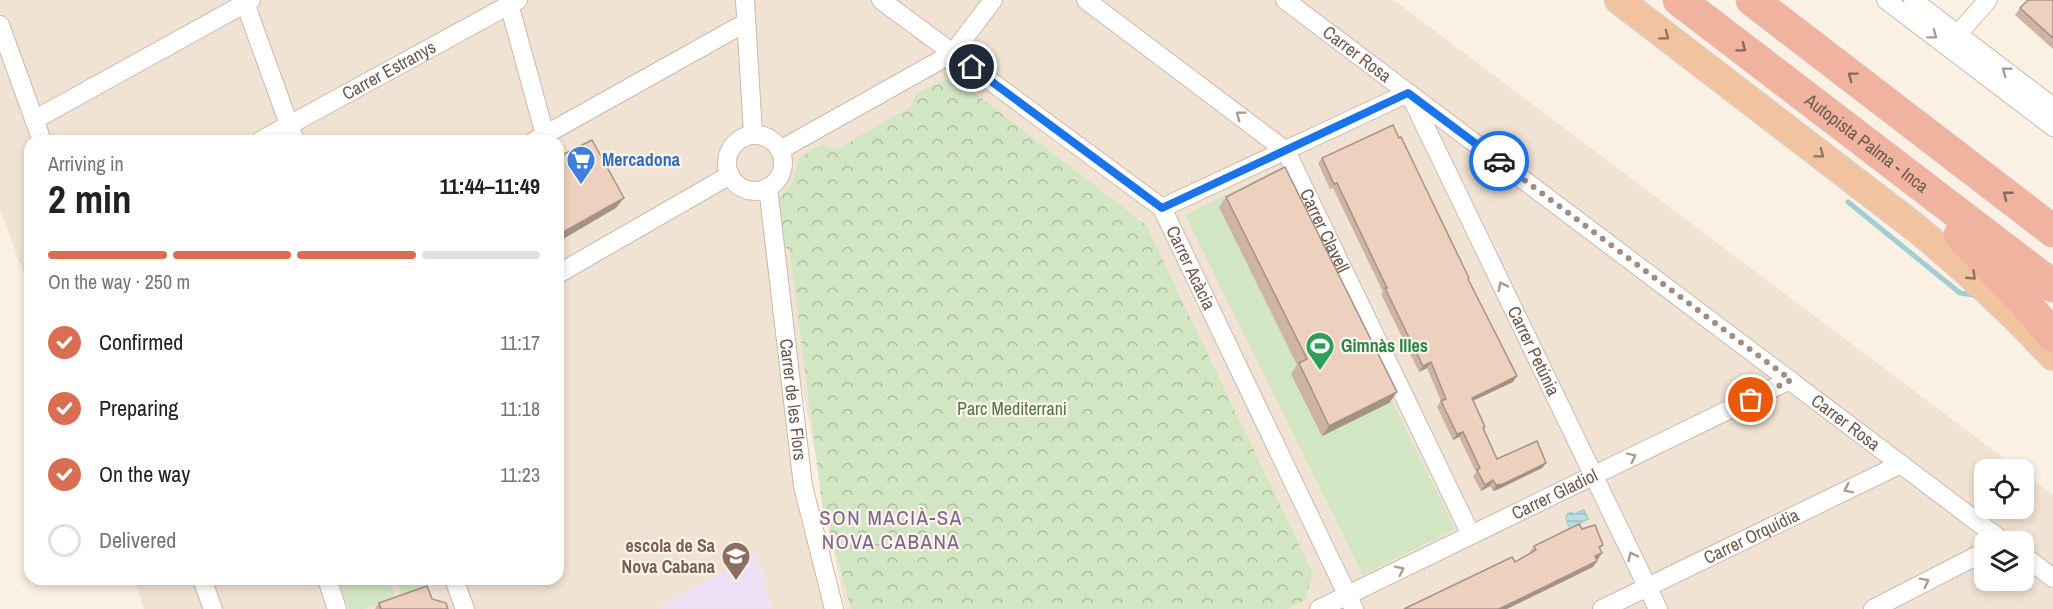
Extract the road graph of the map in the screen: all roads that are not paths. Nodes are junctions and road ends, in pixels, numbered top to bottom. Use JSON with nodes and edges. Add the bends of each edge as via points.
{"nodes":[{"id":1,"x":745,"y":0,"type":"edge"},
{"id":2,"x":881,"y":0,"type":"edge"},
{"id":3,"x":993,"y":0,"type":"edge"},
{"id":4,"x":1086,"y":0,"type":"edge"},
{"id":5,"x":1285,"y":0,"type":"edge"},
{"id":6,"x":1619,"y":0,"type":"edge"},
{"id":7,"x":1679,"y":0,"type":"edge"},
{"id":8,"x":1752,"y":0,"type":"edge"},
{"id":9,"x":1886,"y":0,"type":"edge"},
{"id":10,"x":1913,"y":0,"type":"edge"},
{"id":11,"x":1988,"y":0,"type":"edge"},
{"id":12,"x":246,"y":1,"type":"edge"},
{"id":13,"x":512,"y":2,"type":"edge"},
{"id":14,"x":745,"y":23,"type":"junction"},
{"id":15,"x":0,"y":26,"type":"edge"},
{"id":16,"x":1958,"y":34,"type":"junction"},
{"id":17,"x":953,"y":53,"type":"junction"},
{"id":18,"x":1408,"y":93,"type":"junction"},
{"id":19,"x":2053,"y":107,"type":"edge"},
{"id":20,"x":34,"y":120,"type":"junction"},
{"id":21,"x":2053,"y":127,"type":"edge"},
{"id":22,"x":292,"y":133,"type":"edge"},
{"id":23,"x":753,"y":134,"type":"junction"},
{"id":24,"x":40,"y":135,"type":"edge"},
{"id":25,"x":538,"y":135,"type":"edge"},
{"id":26,"x":544,"y":135,"type":"edge"},
{"id":27,"x":780,"y":150,"type":"junction"},
{"id":28,"x":1286,"y":150,"type":"junction"},
{"id":29,"x":1882,"y":155,"type":"junction"},
{"id":30,"x":729,"y":175,"type":"junction"},
{"id":31,"x":768,"y":188,"type":"junction"},
{"id":32,"x":1162,"y":208,"type":"junction"},
{"id":33,"x":2053,"y":231,"type":"edge"},
{"id":34,"x":564,"y":271,"type":"edge"},
{"id":35,"x":2053,"y":286,"type":"edge"},
{"id":36,"x":2053,"y":336,"type":"edge"},
{"id":37,"x":2053,"y":356,"type":"edge"},
{"id":38,"x":1791,"y":380,"type":"junction"},
{"id":39,"x":1901,"y":464,"type":"junction"},
{"id":40,"x":1593,"y":476,"type":"junction"},
{"id":41,"x":1989,"y":531,"type":"edge"},
{"id":42,"x":1471,"y":535,"type":"junction"},
{"id":43,"x":1974,"y":557,"type":"edge"},
{"id":44,"x":2034,"y":564,"type":"edge"},
{"id":45,"x":2053,"y":579,"type":"edge"},
{"id":46,"x":204,"y":585,"type":"edge"},
{"id":47,"x":329,"y":585,"type":"edge"},
{"id":48,"x":456,"y":585,"type":"edge"},
{"id":49,"x":1647,"y":587,"type":"junction"},
{"id":50,"x":1351,"y":602,"type":"edge"},
{"id":51,"x":213,"y":609,"type":"edge"},
{"id":52,"x":337,"y":609,"type":"edge"},
{"id":53,"x":465,"y":609,"type":"edge"},
{"id":54,"x":834,"y":609,"type":"edge"},
{"id":55,"x":1319,"y":609,"type":"edge"},
{"id":56,"x":1602,"y":609,"type":"edge"},
{"id":57,"x":1658,"y":609,"type":"edge"},
{"id":58,"x":1873,"y":609,"type":"edge"}],
"edges":[{"from":1,"to":14,"type":"street"},
{"from":2,"to":17,"type":"street","name":"Carrer Acàcia"},
{"from":3,"to":17,"type":"street"},
{"from":28,"to":4,"type":"street","name":"Carrer Clavell","one_way":true},
{"from":5,"to":18,"type":"street","name":"Carrer Rosa"},
{"from":6,"to":37,"type":"highway","one_way":true,"via":[[1960,264]]},
{"from":7,"to":29,"type":"highway","name":"Autopista Palma - Inca","one_way":true},
{"from":33,"to":8,"type":"highway","one_way":true},
{"from":9,"to":21,"type":"street","one_way":true},
{"from":10,"to":16,"type":"street"},
{"from":11,"to":16,"type":"street"},
{"from":12,"to":20,"type":"street"},
{"from":12,"to":22,"type":"street"},
{"from":13,"to":22,"type":"street","name":"Carrer Estranys"},
{"from":13,"to":25,"type":"street"},
{"from":14,"to":23,"type":"street"},
{"from":14,"to":26,"type":"street"},
{"from":15,"to":20,"type":"street"},
{"from":19,"to":16,"type":"street","one_way":true},
{"from":17,"to":27,"type":"street"},
{"from":17,"to":32,"type":"street","name":"Carrer Acàcia"},
{"from":18,"to":28,"type":"street"},
{"from":18,"to":38,"type":"street","name":"Carrer Rosa"},
{"from":40,"to":18,"type":"street","name":"Carrer Petúnia","one_way":true},
{"from":20,"to":24,"type":"street"},
{"from":23,"to":27,"type":"street","via":[[765,136]]},
{"from":23,"to":30,"type":"street","via":[[735,142],[729,150]]},
{"from":27,"to":31,"type":"street","via":[[781,173]]},
{"from":28,"to":32,"type":"street"},
{"from":28,"to":42,"type":"street","name":"Carrer Clavell"},
{"from":29,"to":35,"type":"highway","name":"Autopista Palma - Inca"},
{"from":29,"to":36,"type":"highway"},
{"from":30,"to":31,"type":"street","via":[[744,189]]},
{"from":30,"to":34,"type":"street"},
{"from":31,"to":54,"type":"street","name":"Carrer de les Flors","via":[[803,486]]},
{"from":32,"to":50,"type":"street","name":"Carrer Acàcia"},
{"from":38,"to":39,"type":"street","name":"Carrer Rosa"},
{"from":40,"to":38,"type":"street","name":"Carrer Gladiol","one_way":true},
{"from":39,"to":41,"type":"street","name":"Carrer Rosa"},
{"from":39,"to":49,"type":"street","name":"Carrer Orquídia","one_way":true},
{"from":40,"to":42,"type":"street","name":"Carrer Gladiol"},
{"from":49,"to":40,"type":"street","name":"Carrer Petúnia","one_way":true},
{"from":50,"to":42,"type":"street","name":"Carrer Gladiol","one_way":true},
{"from":58,"to":43,"type":"street","one_way":true},
{"from":44,"to":45,"type":"street"},
{"from":46,"to":51,"type":"street"},
{"from":47,"to":52,"type":"street"},
{"from":48,"to":53,"type":"street"},
{"from":49,"to":56,"type":"street","name":"Carrer Orquídia"},
{"from":49,"to":57,"type":"street","name":"Carrer Petúnia"},
{"from":50,"to":55,"type":"street","name":"Carrer Gladiol"}]}
